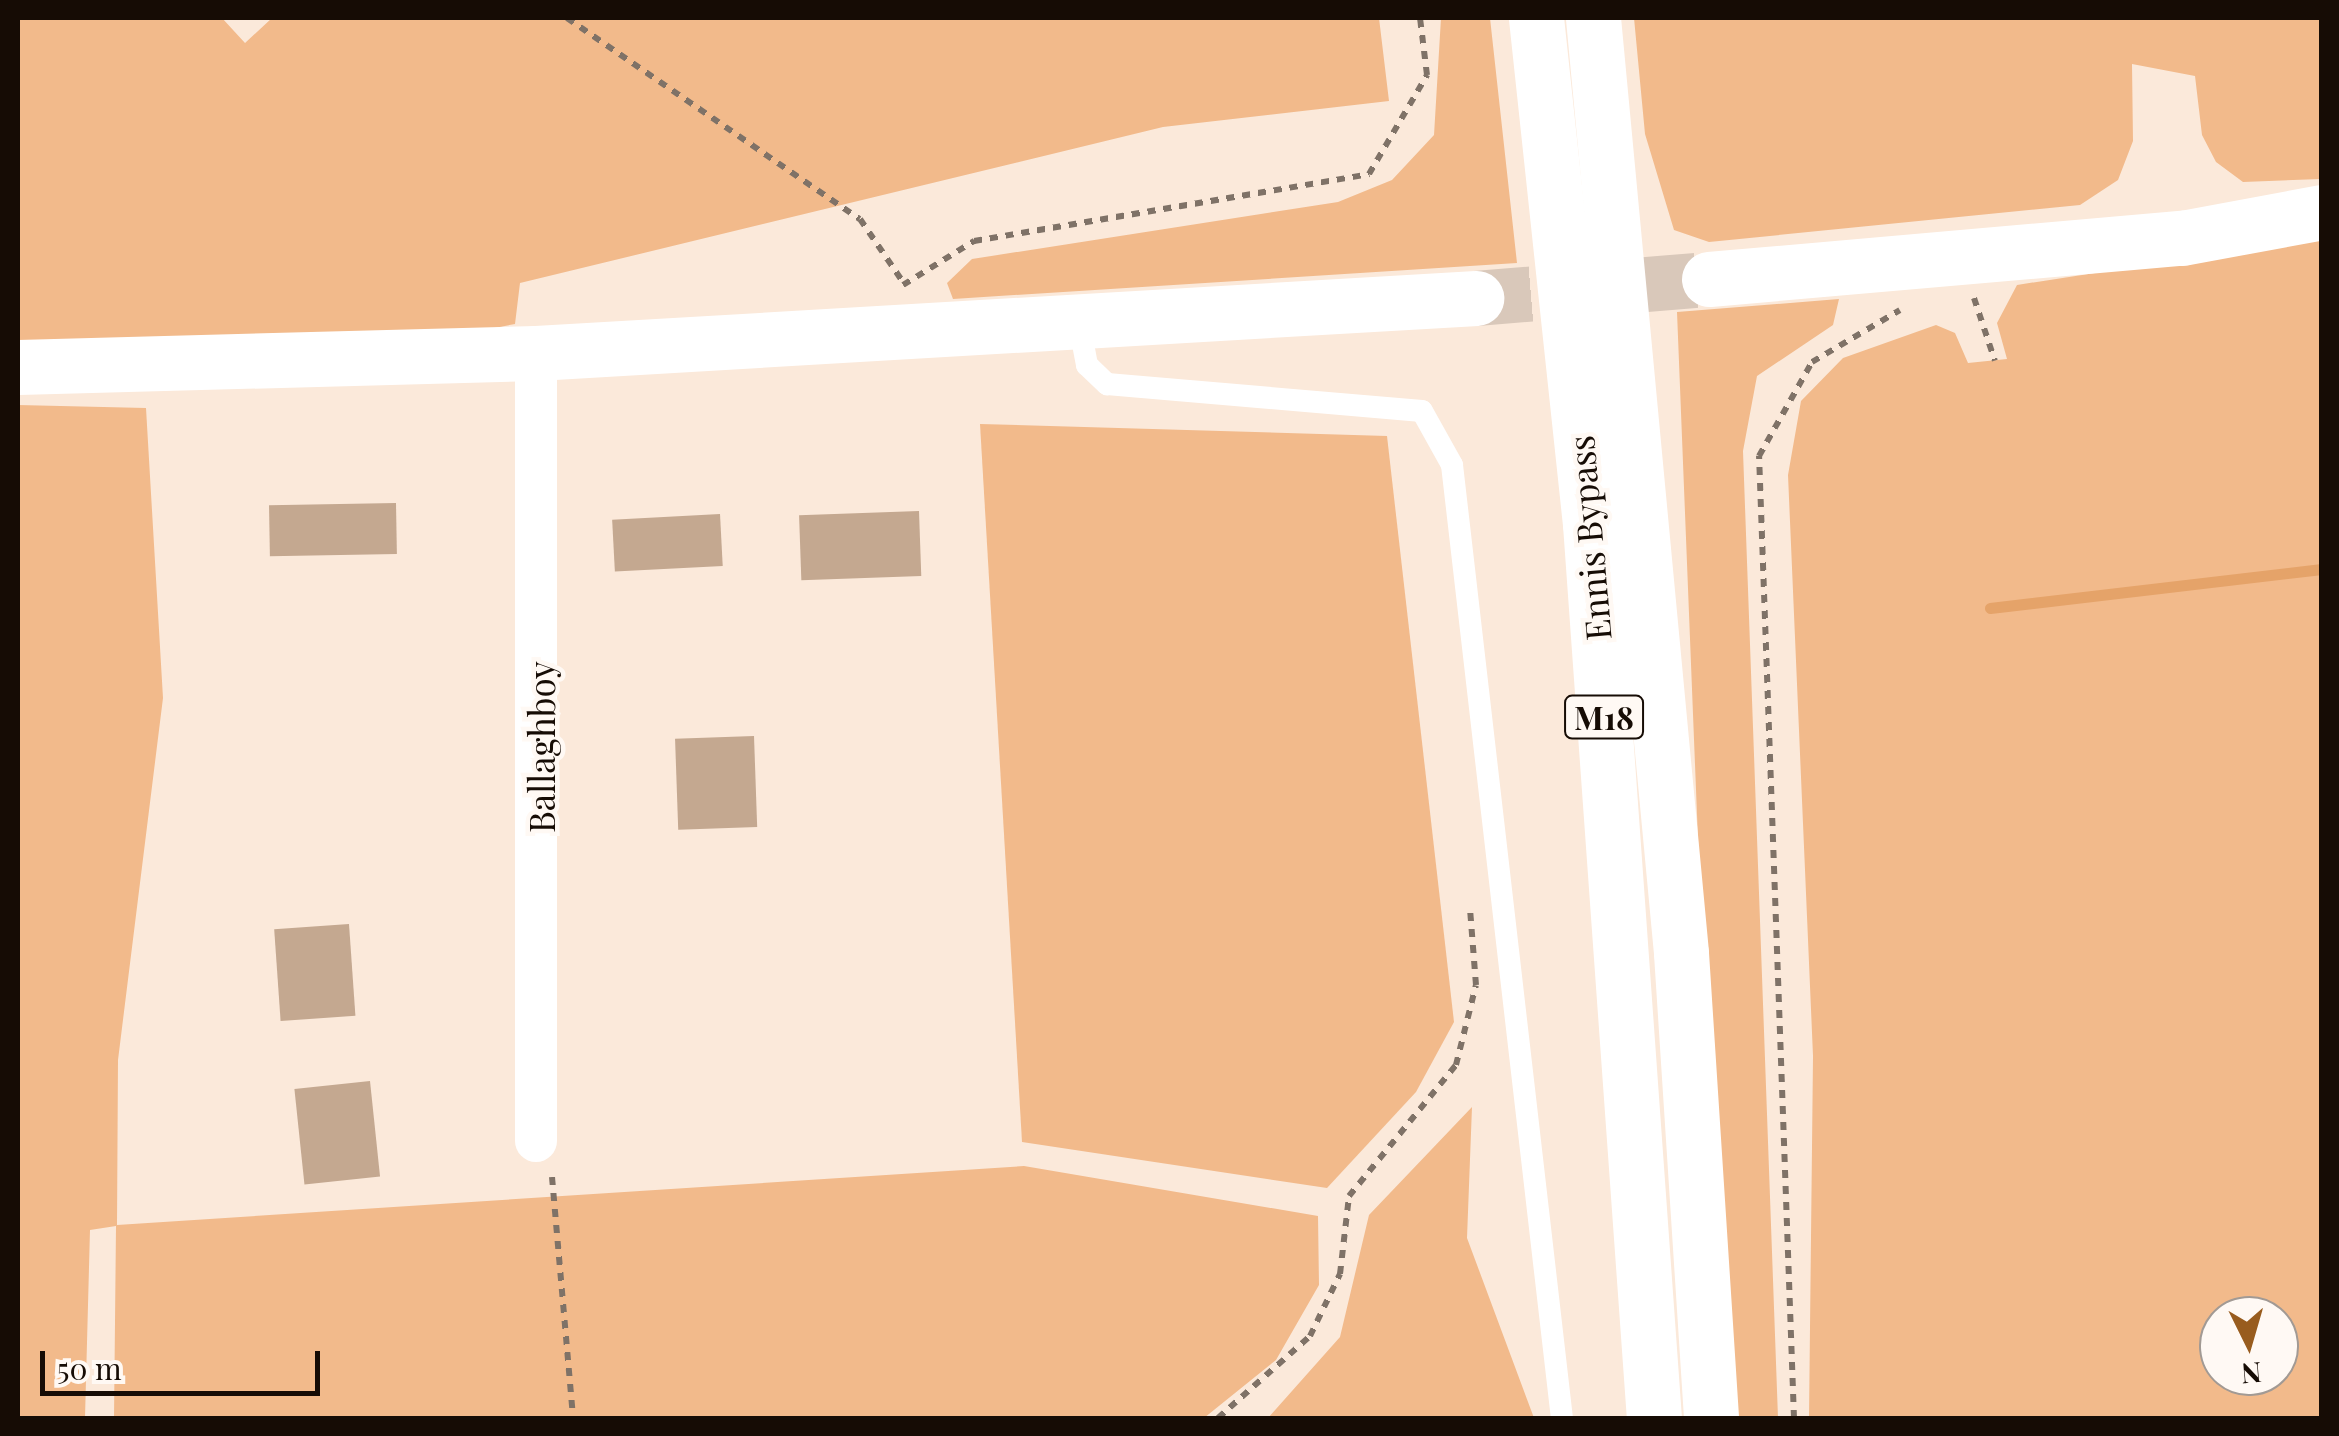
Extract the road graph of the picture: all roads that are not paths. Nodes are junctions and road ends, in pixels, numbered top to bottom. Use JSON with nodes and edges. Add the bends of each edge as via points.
{"nodes":[{"id":1,"x":1536,"y":18,"type":"edge"},
{"id":2,"x":1593,"y":18,"type":"edge"},
{"id":3,"x":2322,"y":212,"type":"edge"},
{"id":4,"x":1709,"y":279,"type":"tunnel mouth"},
{"id":5,"x":1476,"y":298,"type":"tunnel mouth"},
{"id":6,"x":1079,"y":323,"type":"junction"},
{"id":7,"x":536,"y":353,"type":"junction"},
{"id":8,"x":18,"y":367,"type":"edge"},
{"id":9,"x":536,"y":1141,"type":"road end"},
{"id":10,"x":1562,"y":1418,"type":"edge"},
{"id":11,"x":1654,"y":1418,"type":"edge"},
{"id":12,"x":1711,"y":1418,"type":"edge"}],
"edges":[{"from":1,"to":11,"type":"main road","name":"Ennis Bypass","number":"M18","via":[[1590,524]]},
{"from":2,"to":12,"type":"main road","name":"Ennis Bypass","number":"M18","via":[[1681,954]]},
{"from":3,"to":4,"type":"main road","via":[[2182,238]]},
{"from":5,"to":6,"type":"main road"},
{"from":6,"to":7,"type":"main road","via":[[910,308]]},
{"from":6,"to":10,"type":"lane","via":[[1087,365],[1107,384],[1422,411],[1452,465]]},
{"from":7,"to":8,"type":"main road"},
{"from":7,"to":9,"type":"street","name":"Ballaghboy"}]}
